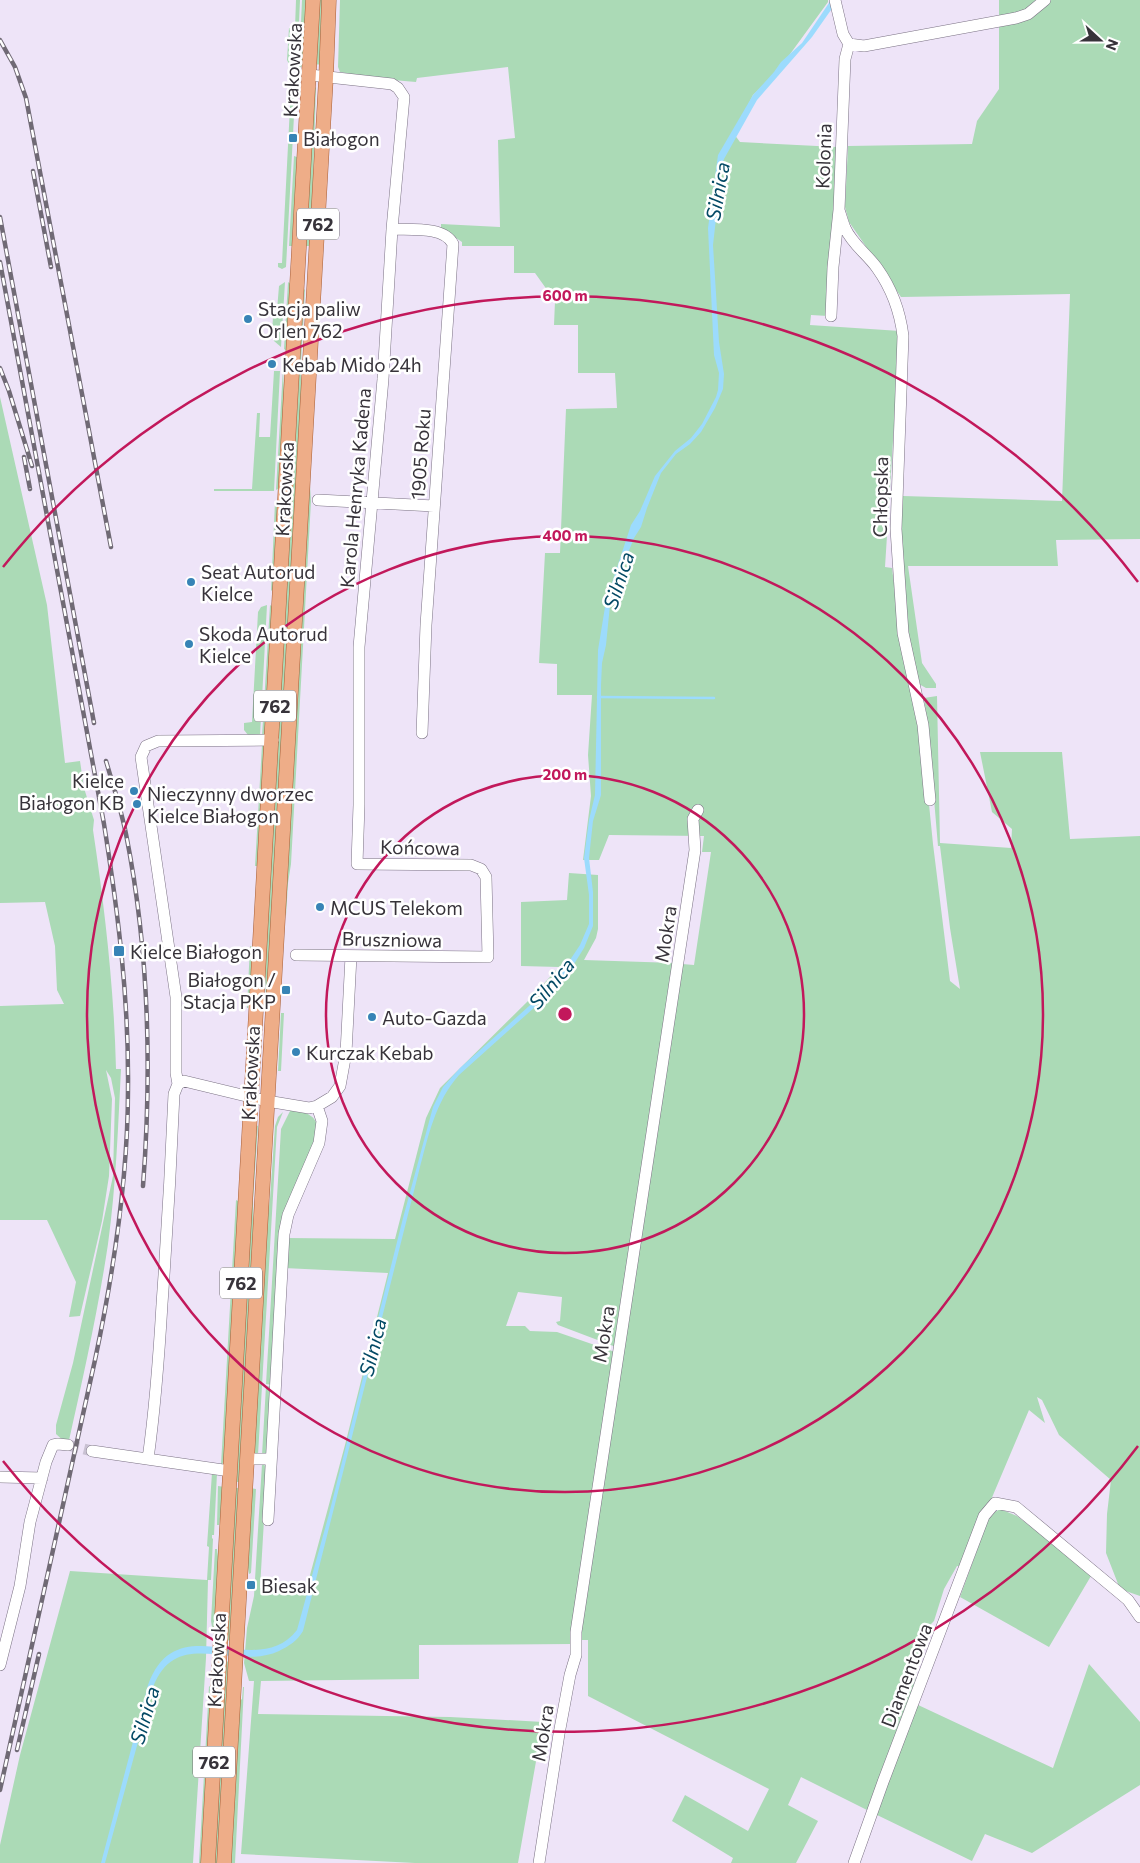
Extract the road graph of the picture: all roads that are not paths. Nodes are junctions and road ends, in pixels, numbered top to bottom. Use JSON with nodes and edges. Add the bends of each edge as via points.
{"nodes":[{"id":1,"x":314,"y":0,"type":"edge"},
{"id":2,"x":329,"y":0,"type":"edge"},
{"id":3,"x":835,"y":0,"type":"edge"},
{"id":4,"x":1045,"y":0,"type":"edge"},
{"id":5,"x":849,"y":44,"type":"junction"},
{"id":6,"x":310,"y":75,"type":"junction"},
{"id":7,"x":326,"y":78,"type":"junction"},
{"id":8,"x":839,"y":210,"type":"junction"},
{"id":9,"x":392,"y":229,"type":"junction"},
{"id":10,"x":831,"y":316,"type":"dead end"},
{"id":11,"x":318,"y":500,"type":"dead end"},
{"id":12,"x":371,"y":502,"type":"junction"},
{"id":13,"x":434,"y":506,"type":"junction"},
{"id":14,"x":422,"y":732,"type":"dead end"},
{"id":15,"x":273,"y":740,"type":"junction"},
{"id":16,"x":930,"y":800,"type":"dead end"},
{"id":17,"x":698,"y":810,"type":"dead end"},
{"id":18,"x":357,"y":864,"type":"joint"},
{"id":19,"x":296,"y":955,"type":"dead end"},
{"id":20,"x":351,"y":956,"type":"junction"},
{"id":21,"x":488,"y":957,"type":"joint"},
{"id":22,"x":178,"y":1084,"type":"junction"},
{"id":23,"x":252,"y":1097,"type":"junction"},
{"id":24,"x":267,"y":1101,"type":"junction"},
{"id":25,"x":317,"y":1106,"type":"junction"},
{"id":26,"x":68,"y":1445,"type":"tunnel mouth"},
{"id":27,"x":92,"y":1451,"type":"tunnel mouth"},
{"id":28,"x":148,"y":1459,"type":"junction"},
{"id":29,"x":247,"y":1459,"type":"junction"},
{"id":30,"x":271,"y":1460,"type":"junction"},
{"id":31,"x":230,"y":1471,"type":"junction"},
{"id":32,"x":0,"y":1477,"type":"edge"},
{"id":33,"x":42,"y":1478,"type":"junction"},
{"id":34,"x":268,"y":1520,"type":"dead end"},
{"id":35,"x":1140,"y":1617,"type":"edge"},
{"id":36,"x":0,"y":1665,"type":"edge"},
{"id":37,"x":208,"y":1863,"type":"edge"},
{"id":38,"x":224,"y":1863,"type":"edge"},
{"id":39,"x":539,"y":1863,"type":"edge"},
{"id":40,"x":854,"y":1863,"type":"edge"}],
"edges":[{"from":1,"to":6,"type":"main road","name":"Krakowska","number":"762"},
{"from":2,"to":7,"type":"main road","name":"Krakowska","number":"762"},
{"from":3,"to":5,"type":"street","via":[[842,34]]},
{"from":4,"to":5,"type":"street","via":[[1028,14],[1016,18],[864,46]]},
{"from":5,"to":8,"type":"street","name":"Kolonia","via":[[845,59]]},
{"from":6,"to":7,"type":"street","name":"Karola Henryka Kadena"},
{"from":6,"to":15,"type":"main road","name":"Krakowska","number":"762"},
{"from":7,"to":9,"type":"street","name":"Karola Henryka Kadena","via":[[392,84],[404,97]]},
{"from":7,"to":24,"type":"main road","name":"Krakowska","number":"762"},
{"from":8,"to":10,"type":"street","name":"Kolonia"},
{"from":8,"to":16,"type":"street","name":"Chłopska","via":[[846,230],[887,283],[902,322],[896,529],[903,633],[924,725]]},
{"from":9,"to":12,"type":"street","name":"Karola Henryka Kadena","via":[[383,379]]},
{"from":9,"to":13,"type":"street","name":"1905 Roku","via":[[440,232],[453,244]]},
{"from":11,"to":12,"type":"street"},
{"from":12,"to":13,"type":"street"},
{"from":12,"to":18,"type":"street","name":"Karola Henryka Kadena","via":[[359,647]]},
{"from":13,"to":14,"type":"street","name":"1905 Roku"},
{"from":15,"to":22,"type":"street","via":[[158,741],[146,746],[141,757],[176,997]]},
{"from":15,"to":23,"type":"main road","name":"Krakowska","number":"762"},
{"from":17,"to":39,"type":"street","name":"Mokra","via":[[694,819],[695,850],[577,1623],[576,1655],[559,1734]]},
{"from":18,"to":21,"type":"street","name":"Końcowa","via":[[471,865],[482,870],[486,877]]},
{"from":19,"to":20,"type":"street","name":"Bruszniowa"},
{"from":20,"to":21,"type":"street","name":"Bruszniowa"},
{"from":20,"to":25,"type":"street","via":[[346,1053],[340,1086],[332,1097]]},
{"from":22,"to":23,"type":"street","via":[[184,1081]]},
{"from":22,"to":28,"type":"street","via":[[174,1094],[164,1276]]},
{"from":23,"to":24,"type":"street"},
{"from":23,"to":31,"type":"main road","name":"Krakowska","number":"762"},
{"from":24,"to":25,"type":"street","via":[[309,1108]]},
{"from":24,"to":29,"type":"main road","name":"Krakowska","number":"762"},
{"from":25,"to":30,"type":"street","via":[[322,1121],[320,1137],[288,1215],[284,1234]]},
{"from":26,"to":33,"type":"street","via":[[51,1447]]},
{"from":27,"to":28,"type":"street"},
{"from":28,"to":31,"type":"street"},
{"from":29,"to":30,"type":"street"},
{"from":29,"to":38,"type":"main road","name":"Krakowska","number":"762"},
{"from":30,"to":34,"type":"street"},
{"from":31,"to":37,"type":"main road","name":"Krakowska","number":"762"},
{"from":32,"to":33,"type":"street"},
{"from":33,"to":36,"type":"street"},
{"from":35,"to":40,"type":"street","name":"Diamentowa","via":[[1128,1600],[1016,1507],[995,1503],[984,1516]]}]}
